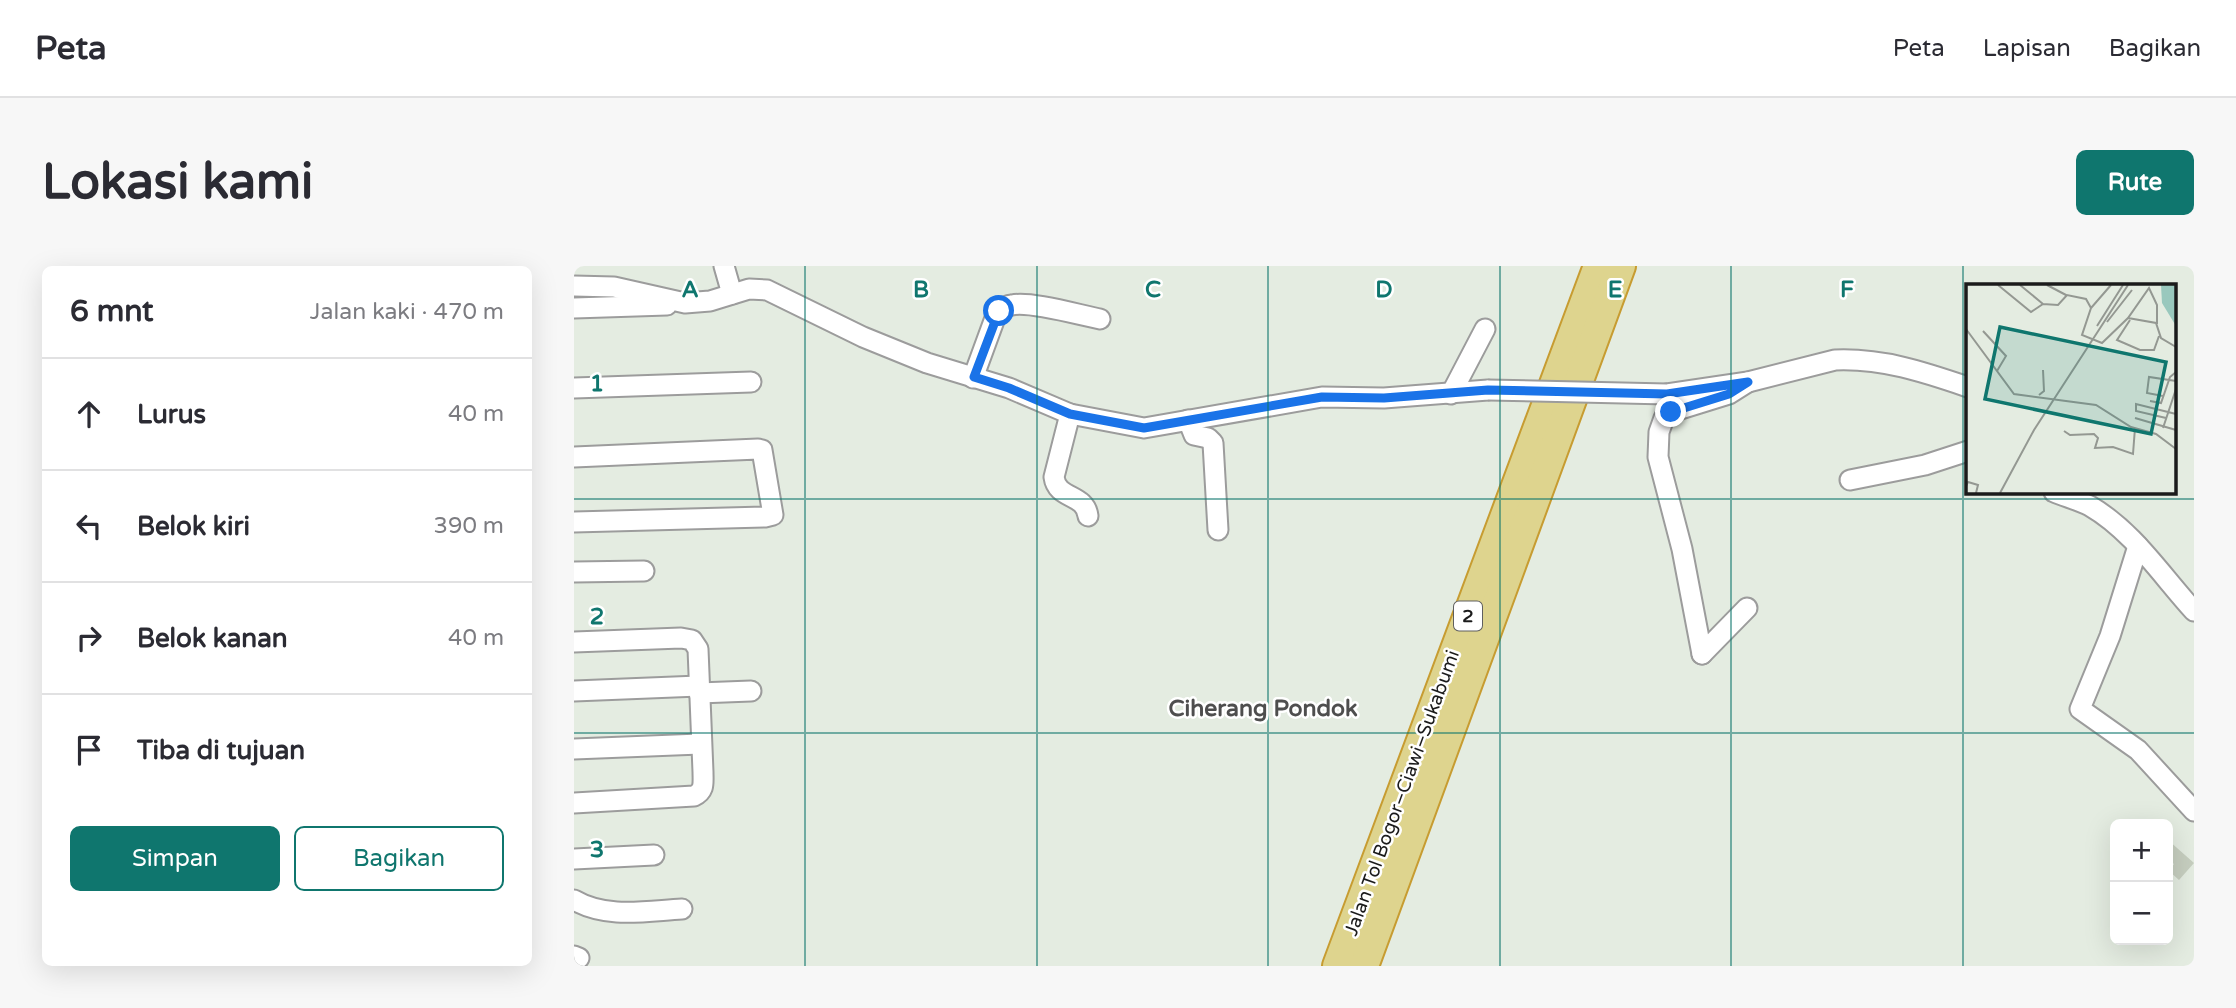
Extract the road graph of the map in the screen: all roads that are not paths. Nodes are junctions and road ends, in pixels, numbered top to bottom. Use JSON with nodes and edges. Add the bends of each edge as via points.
{"nodes":[{"id":1,"x":724,"y":266,"type":"edge"},
{"id":2,"x":1598,"y":266,"type":"edge"},
{"id":3,"x":1621,"y":266,"type":"edge"},
{"id":4,"x":574,"y":286,"type":"edge"},
{"id":5,"x":732,"y":294,"type":"junction"},
{"id":6,"x":685,"y":303,"type":"junction"},
{"id":7,"x":574,"y":308,"type":"edge"},
{"id":8,"x":1100,"y":319,"type":"dead end"},
{"id":9,"x":1485,"y":329,"type":"dead end"},
{"id":10,"x":974,"y":377,"type":"junction"},
{"id":11,"x":751,"y":382,"type":"dead end"},
{"id":12,"x":1748,"y":382,"type":"junction"},
{"id":13,"x":1966,"y":386,"type":"edge"},
{"id":14,"x":574,"y":388,"type":"edge"},
{"id":15,"x":1451,"y":394,"type":"junction"},
{"id":16,"x":1070,"y":414,"type":"junction"},
{"id":17,"x":1188,"y":420,"type":"junction"},
{"id":18,"x":1966,"y":452,"type":"edge"},
{"id":19,"x":574,"y":457,"type":"edge"},
{"id":20,"x":1850,"y":480,"type":"dead end"},
{"id":21,"x":2059,"y":494,"type":"edge"},
{"id":22,"x":1088,"y":516,"type":"dead end"},
{"id":23,"x":574,"y":522,"type":"edge"},
{"id":24,"x":1218,"y":530,"type":"dead end"},
{"id":25,"x":2138,"y":546,"type":"junction"},
{"id":26,"x":644,"y":571,"type":"dead end"},
{"id":27,"x":574,"y":572,"type":"edge"},
{"id":28,"x":1747,"y":608,"type":"dead end"},
{"id":29,"x":2194,"y":611,"type":"edge"},
{"id":30,"x":574,"y":642,"type":"edge"},
{"id":31,"x":699,"y":689,"type":"junction"},
{"id":32,"x":574,"y":691,"type":"edge"},
{"id":33,"x":751,"y":691,"type":"dead end"},
{"id":34,"x":700,"y":744,"type":"junction"},
{"id":35,"x":574,"y":749,"type":"edge"},
{"id":36,"x":574,"y":803,"type":"edge"},
{"id":37,"x":2194,"y":811,"type":"edge"},
{"id":38,"x":654,"y":855,"type":"dead end"},
{"id":39,"x":574,"y":859,"type":"edge"},
{"id":40,"x":574,"y":900,"type":"edge"},
{"id":41,"x":682,"y":909,"type":"dead end"},
{"id":42,"x":1337,"y":966,"type":"edge"},
{"id":43,"x":1364,"y":966,"type":"edge"}],
"edges":[{"from":1,"to":5,"type":"street"},
{"from":2,"to":42,"type":"highway","name":"Jalan Tol Bogor–Ciawi–Sukabumi","number":"2"},
{"from":3,"to":43,"type":"highway","name":"Jalan Tol Bogor–Ciawi–Sukabumi","number":"2"},
{"from":4,"to":6,"type":"street","via":[[614,287]]},
{"from":5,"to":6,"type":"street"},
{"from":5,"to":10,"type":"street","via":[[759,289],[780,295],[886,347]]},
{"from":6,"to":7,"type":"street"},
{"from":8,"to":10,"type":"street","via":[[1014,304],[1005,307],[995,318]]},
{"from":9,"to":15,"type":"street"},
{"from":10,"to":16,"type":"street"},
{"from":11,"to":14,"type":"street"},
{"from":12,"to":13,"type":"street","via":[[1850,359],[1914,369]]},
{"from":12,"to":15,"type":"street","bridge":true,"via":[[1667,394],[1488,390]]},
{"from":12,"to":28,"type":"street","via":[[1729,394],[1671,412],[1664,418],[1658,446],[1702,654]]},
{"from":15,"to":17,"type":"street","via":[[1322,397]]},
{"from":16,"to":17,"type":"street","via":[[1144,428]]},
{"from":16,"to":22,"type":"street","via":[[1055,485],[1060,492],[1081,500]]},
{"from":17,"to":24,"type":"street","via":[[1194,435],[1213,443]]},
{"from":18,"to":20,"type":"street"},
{"from":19,"to":23,"type":"street","via":[[762,450],[773,514]]},
{"from":21,"to":25,"type":"street","via":[[2091,507]]},
{"from":25,"to":29,"type":"street"},
{"from":25,"to":37,"type":"street","via":[[2110,636],[2080,709],[2138,750]]},
{"from":26,"to":27,"type":"street"},
{"from":30,"to":31,"type":"street","via":[[692,640],[698,649]]},
{"from":31,"to":32,"type":"street"},
{"from":31,"to":33,"type":"street"},
{"from":31,"to":34,"type":"street"},
{"from":34,"to":35,"type":"street"},
{"from":34,"to":36,"type":"street","via":[[703,788],[698,794]]},
{"from":38,"to":39,"type":"street"},
{"from":40,"to":41,"type":"street","via":[[587,908],[613,912]]}]}
